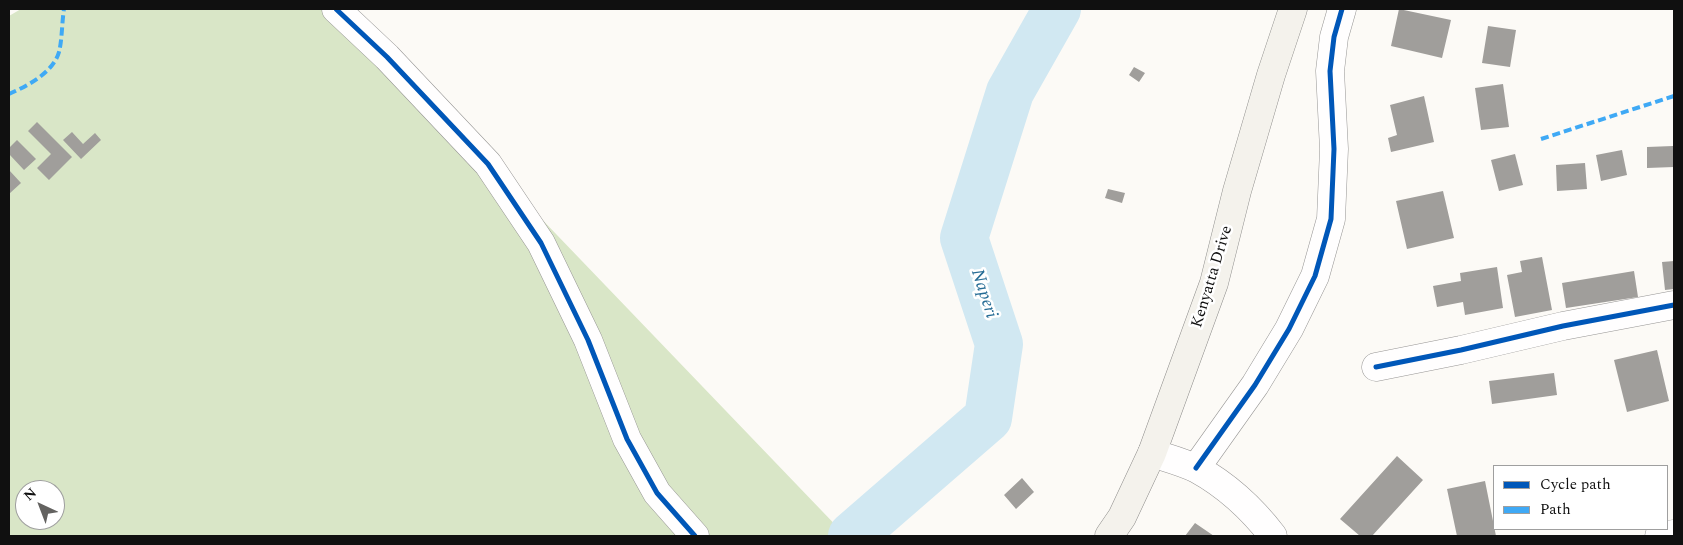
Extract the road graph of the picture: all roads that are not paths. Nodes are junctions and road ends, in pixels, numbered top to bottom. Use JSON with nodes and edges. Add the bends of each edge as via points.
{"nodes":[{"id":1,"x":336,"y":9,"type":"edge"},
{"id":2,"x":1293,"y":9,"type":"edge"},
{"id":3,"x":1342,"y":9,"type":"edge"},
{"id":4,"x":1674,"y":305,"type":"edge"},
{"id":5,"x":1376,"y":367,"type":"dead end"},
{"id":6,"x":1152,"y":453,"type":"junction"},
{"id":7,"x":1196,"y":468,"type":"junction"},
{"id":8,"x":1674,"y":534,"type":"edge"},
{"id":9,"x":695,"y":536,"type":"edge"},
{"id":10,"x":1109,"y":536,"type":"edge"},
{"id":11,"x":1273,"y":536,"type":"edge"},
{"id":12,"x":1659,"y":536,"type":"edge"}],
"edges":[{"from":1,"to":9,"type":"street","via":[[488,164],[541,243],[588,340],[627,439],[657,493]]},
{"from":2,"to":6,"type":"main road","name":"Kenyatta Drive","via":[[1237,191],[1214,283]]},
{"from":3,"to":7,"type":"street","via":[[1334,37],[1330,71],[1334,149],[1331,219],[1315,276],[1255,385]]},
{"from":4,"to":5,"type":"street"},
{"from":6,"to":7,"type":"street"},
{"from":6,"to":10,"type":"main road","name":"Kenyatta Drive","via":[[1122,517]]},
{"from":7,"to":11,"type":"street","via":[[1226,488]]},
{"from":8,"to":12,"type":"street"}]}
